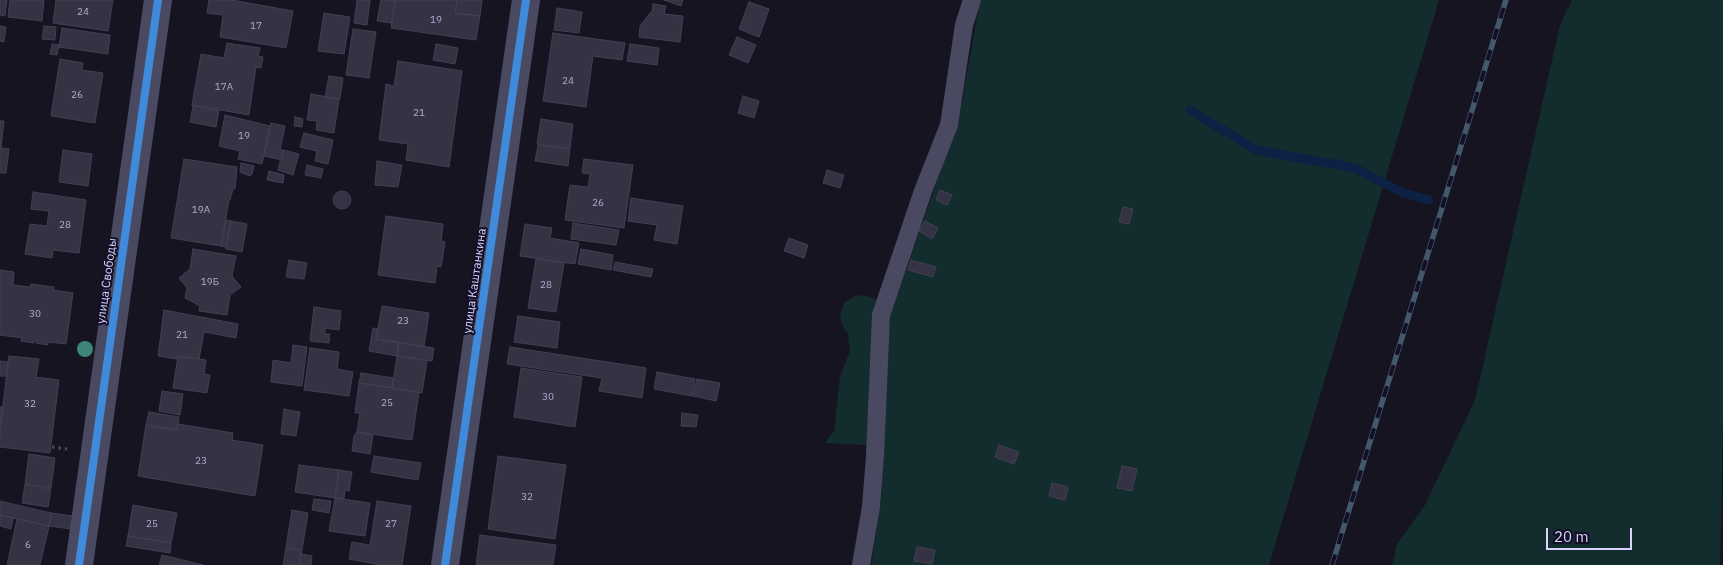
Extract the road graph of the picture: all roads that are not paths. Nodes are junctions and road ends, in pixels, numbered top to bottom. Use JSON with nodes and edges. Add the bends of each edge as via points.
{"nodes":[{"id":1,"x":158,"y":0,"type":"edge"},
{"id":2,"x":526,"y":0,"type":"edge"},
{"id":3,"x":972,"y":0,"type":"edge"},
{"id":4,"x":79,"y":565,"type":"edge"},
{"id":5,"x":445,"y":565,"type":"edge"},
{"id":6,"x":860,"y":565,"type":"edge"}],
"edges":[{"from":1,"to":4,"type":"street","name":"улица Свободы"},
{"from":2,"to":5,"type":"street","name":"улица Каштанкина"},
{"from":3,"to":6,"type":"lane","via":[[964,25],[949,125],[922,191],[881,315],[874,473]]}]}
